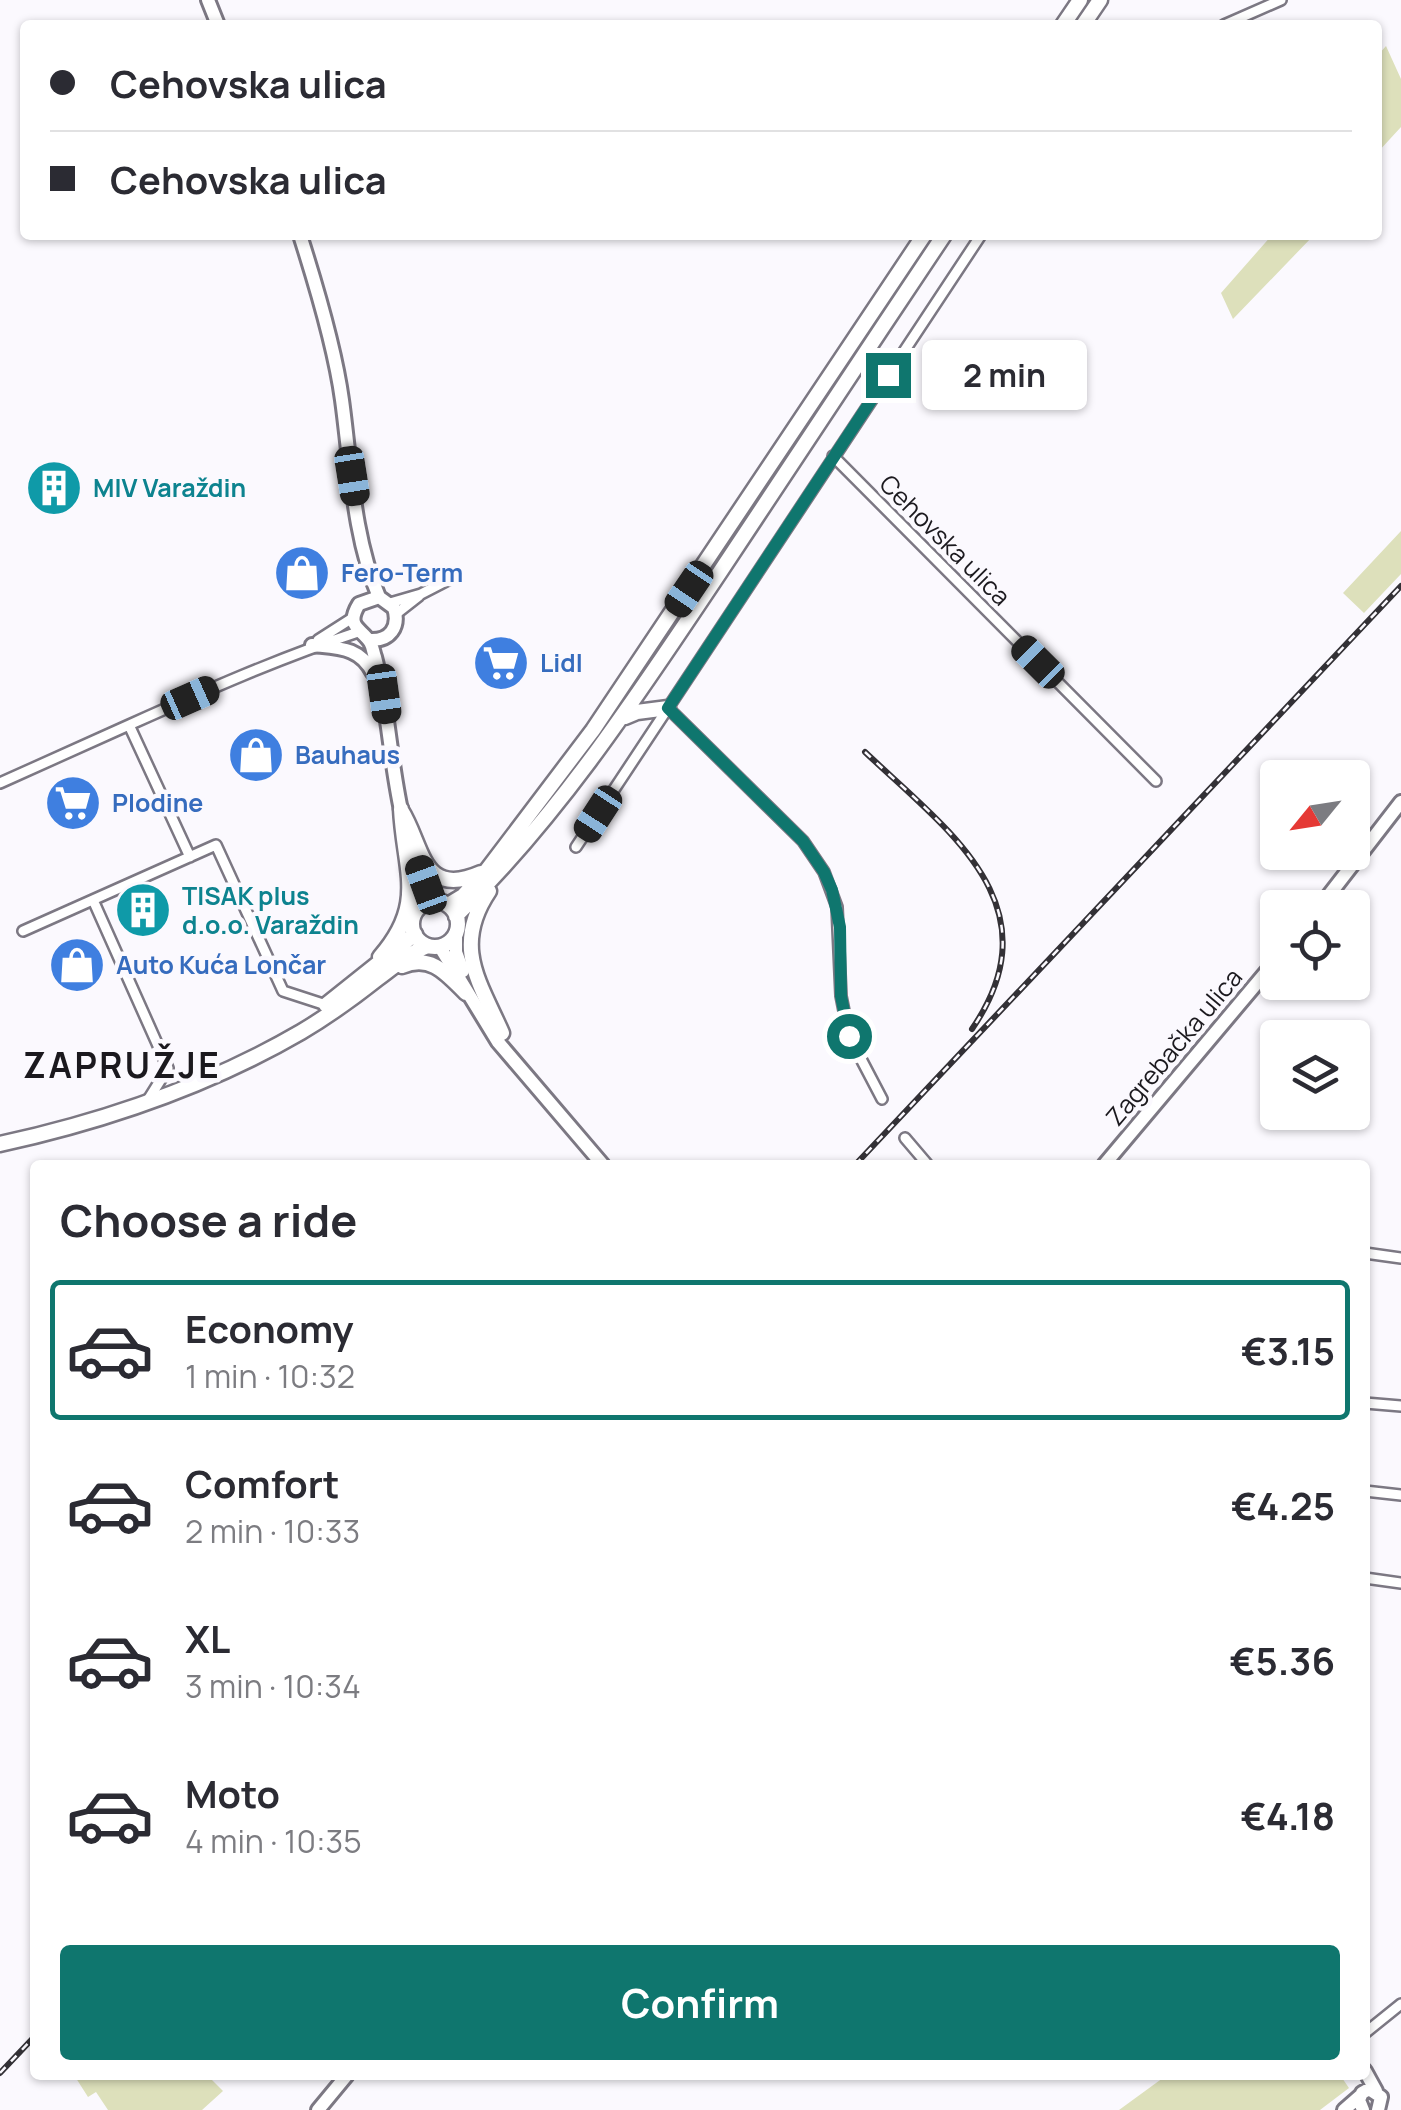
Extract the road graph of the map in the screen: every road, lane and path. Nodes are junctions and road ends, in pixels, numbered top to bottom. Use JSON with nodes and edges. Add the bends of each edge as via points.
{"nodes":[{"id":1,"x":1281,"y":0,"type":"edge"},
{"id":2,"x":1235,"y":20,"type":"edge"},
{"id":3,"x":302,"y":240,"type":"edge"},
{"id":4,"x":921,"y":240,"type":"edge"},
{"id":5,"x":941,"y":240,"type":"edge"},
{"id":6,"x":978,"y":240,"type":"edge"},
{"id":7,"x":833,"y":456,"type":"junction"},
{"id":8,"x":450,"y":579,"type":"dead end"},
{"id":9,"x":383,"y":603,"type":"junction"},
{"id":10,"x":354,"y":617,"type":"junction"},
{"id":11,"x":371,"y":636,"type":"junction"},
{"id":12,"x":312,"y":646,"type":"junction"},
{"id":13,"x":384,"y":694,"type":"junction"},
{"id":14,"x":668,"y":708,"type":"junction"},
{"id":15,"x":621,"y":721,"type":"junction"},
{"id":16,"x":129,"y":725,"type":"junction"},
{"id":17,"x":1156,"y":781,"type":"dead end"},
{"id":18,"x":0,"y":784,"type":"edge"},
{"id":19,"x":1401,"y":802,"type":"edge"},
{"id":20,"x":401,"y":809,"type":"junction"},
{"id":21,"x":408,"y":836,"type":"junction"},
{"id":22,"x":576,"y":847,"type":"dead end"},
{"id":23,"x":190,"y":858,"type":"junction"},
{"id":24,"x":492,"y":874,"type":"junction"},
{"id":25,"x":1334,"y":890,"type":"edge"},
{"id":26,"x":94,"y":900,"type":"junction"},
{"id":27,"x":448,"y":908,"type":"junction"},
{"id":28,"x":418,"y":909,"type":"junction"},
{"id":29,"x":24,"y":931,"type":"dead end"},
{"id":30,"x":415,"y":934,"type":"junction"},
{"id":31,"x":456,"y":934,"type":"junction"},
{"id":32,"x":434,"y":946,"type":"junction"},
{"id":33,"x":376,"y":974,"type":"junction"},
{"id":34,"x":1260,"y":979,"type":"edge"},
{"id":35,"x":466,"y":993,"type":"junction"},
{"id":36,"x":326,"y":1006,"type":"junction"},
{"id":37,"x":502,"y":1033,"type":"junction"},
{"id":38,"x":514,"y":1060,"type":"junction"},
{"id":39,"x":244,"y":1061,"type":"junction"},
{"id":40,"x":882,"y":1100,"type":"dead end"},
{"id":41,"x":145,"y":1104,"type":"junction"},
{"id":42,"x":905,"y":1138,"type":"dead end"},
{"id":43,"x":0,"y":1144,"type":"edge"},
{"id":44,"x":599,"y":1160,"type":"edge"},
{"id":45,"x":924,"y":1160,"type":"edge"},
{"id":46,"x":1108,"y":1160,"type":"edge"},
{"id":47,"x":1370,"y":1254,"type":"edge"},
{"id":48,"x":1401,"y":1258,"type":"edge"},
{"id":49,"x":1370,"y":1403,"type":"edge"},
{"id":50,"x":1401,"y":1406,"type":"edge"},
{"id":51,"x":1370,"y":1492,"type":"edge"},
{"id":52,"x":1401,"y":1495,"type":"edge"},
{"id":53,"x":1370,"y":1579,"type":"edge"},
{"id":54,"x":1401,"y":1583,"type":"edge"},
{"id":55,"x":1401,"y":2004,"type":"edge"},
{"id":56,"x":1370,"y":2028,"type":"edge"},
{"id":57,"x":343,"y":2080,"type":"edge"},
{"id":58,"x":1370,"y":2099,"type":"edge"},
{"id":59,"x":1395,"y":2107,"type":"dead end"},
{"id":60,"x":318,"y":2110,"type":"edge"},
{"id":61,"x":1344,"y":2110,"type":"edge"}],
"edges":[{"from":1,"to":2,"type":"street"},
{"from":3,"to":9,"type":"main road","via":[[342,397],[368,576]]},
{"from":4,"to":24,"type":"main road"},
{"from":5,"to":15,"type":"main road"},
{"from":6,"to":7,"type":"street"},
{"from":7,"to":14,"type":"street"},
{"from":7,"to":17,"type":"street","name":"Cehovska ulica"},
{"from":8,"to":9,"type":"street"},
{"from":9,"to":10,"type":"main road","via":[[355,610]]},
{"from":9,"to":11,"type":"main road","via":[[395,628]]},
{"from":10,"to":11,"type":"main road"},
{"from":10,"to":12,"type":"street"},
{"from":11,"to":12,"type":"street"},
{"from":11,"to":13,"type":"main road"},
{"from":12,"to":13,"type":"main road","via":[[355,651]]},
{"from":12,"to":16,"type":"street"},
{"from":13,"to":20,"type":"main road"},
{"from":14,"to":15,"type":"main road"},
{"from":14,"to":22,"type":"street"},
{"from":14,"to":40,"type":"street","via":[[803,841],[824,872],[840,927],[849,1036]]},
{"from":15,"to":24,"type":"main road","via":[[547,820]]},
{"from":16,"to":18,"type":"street"},
{"from":16,"to":23,"type":"street"},
{"from":19,"to":25,"type":"main road"},
{"from":20,"to":21,"type":"main road"},
{"from":20,"to":24,"type":"main road","via":[[438,877],[460,881]]},
{"from":20,"to":33,"type":"main road","via":[[410,874],[406,916]]},
{"from":21,"to":27,"type":"main road","via":[[426,885]]},
{"from":21,"to":28,"type":"main road"},
{"from":23,"to":26,"type":"street"},
{"from":23,"to":36,"type":"street","via":[[216,845],[282,991]]},
{"from":24,"to":27,"type":"main road"},
{"from":24,"to":37,"type":"main road","via":[[475,916],[470,957]]},
{"from":26,"to":29,"type":"street"},
{"from":26,"to":41,"type":"street","via":[[168,1068]]},
{"from":27,"to":28,"type":"main road"},
{"from":27,"to":31,"type":"main road"},
{"from":28,"to":30,"type":"main road"},
{"from":30,"to":32,"type":"main road"},
{"from":30,"to":33,"type":"main road"},
{"from":31,"to":32,"type":"main road"},
{"from":31,"to":37,"type":"main road","via":[[462,970]]},
{"from":32,"to":33,"type":"main road"},
{"from":32,"to":35,"type":"main road"},
{"from":33,"to":35,"type":"main road","via":[[428,962]]},
{"from":33,"to":36,"type":"main road"},
{"from":33,"to":39,"type":"main road","via":[[304,1030]]},
{"from":34,"to":46,"type":"main road","name":"Zagrebačka ulica"},
{"from":35,"to":38,"type":"main road"},
{"from":36,"to":39,"type":"main road"},
{"from":37,"to":38,"type":"main road"},
{"from":38,"to":44,"type":"main road"},
{"from":39,"to":41,"type":"main road"},
{"from":41,"to":43,"type":"main road"},
{"from":42,"to":45,"type":"street"},
{"from":47,"to":48,"type":"street"},
{"from":49,"to":50,"type":"street"},
{"from":51,"to":52,"type":"street"},
{"from":53,"to":54,"type":"street"},
{"from":55,"to":56,"type":"street"},
{"from":57,"to":60,"type":"main road"},
{"from":58,"to":59,"type":"main road"},
{"from":58,"to":61,"type":"main road"}]}
